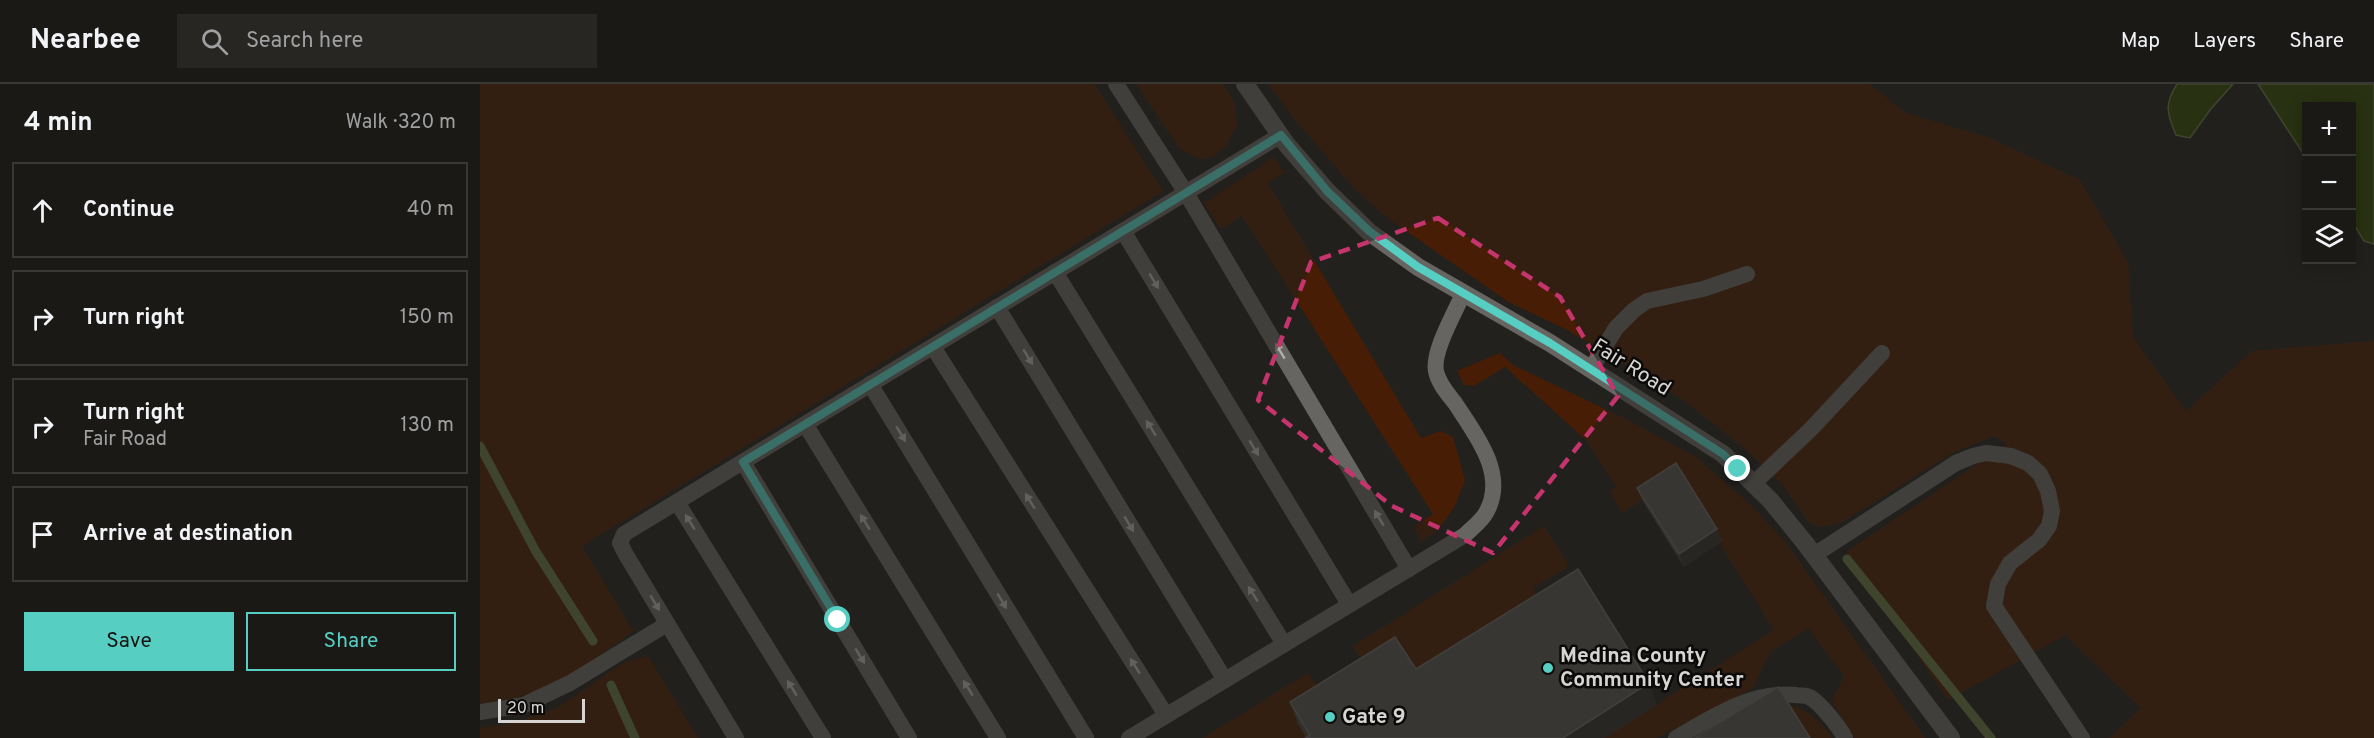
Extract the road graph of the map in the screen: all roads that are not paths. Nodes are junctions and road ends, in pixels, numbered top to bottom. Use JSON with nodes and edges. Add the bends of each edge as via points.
{"nodes":[{"id":1,"x":1116,"y":84,"type":"edge"},
{"id":2,"x":1245,"y":84,"type":"edge"},
{"id":3,"x":1281,"y":135,"type":"junction"},
{"id":4,"x":1186,"y":193,"type":"junction"},
{"id":5,"x":1123,"y":231,"type":"junction"},
{"id":6,"x":1055,"y":272,"type":"junction"},
{"id":7,"x":1747,"y":274,"type":"dead end"},
{"id":8,"x":1463,"y":294,"type":"junction"},
{"id":9,"x":997,"y":307,"type":"junction"},
{"id":10,"x":933,"y":347,"type":"junction"},
{"id":11,"x":1882,"y":353,"type":"dead end"},
{"id":12,"x":1591,"y":369,"type":"junction"},
{"id":13,"x":870,"y":384,"type":"junction"},
{"id":14,"x":805,"y":424,"type":"junction"},
{"id":15,"x":743,"y":462,"type":"junction"},
{"id":16,"x":1753,"y":484,"type":"junction"},
{"id":17,"x":677,"y":502,"type":"junction"},
{"id":18,"x":1814,"y":555,"type":"junction"},
{"id":19,"x":1409,"y":569,"type":"junction"},
{"id":20,"x":1349,"y":604,"type":"junction"},
{"id":21,"x":668,"y":624,"type":"junction"},
{"id":22,"x":1284,"y":644,"type":"junction"},
{"id":23,"x":1225,"y":680,"type":"junction"},
{"id":24,"x":480,"y":712,"type":"edge"},
{"id":25,"x":1166,"y":715,"type":"junction"},
{"id":26,"x":736,"y":738,"type":"edge"},
{"id":27,"x":823,"y":738,"type":"edge"},
{"id":28,"x":909,"y":738,"type":"edge"},
{"id":29,"x":998,"y":738,"type":"edge"},
{"id":30,"x":1086,"y":738,"type":"edge"},
{"id":31,"x":1129,"y":738,"type":"edge"},
{"id":32,"x":1676,"y":738,"type":"edge"},
{"id":33,"x":1845,"y":738,"type":"edge"},
{"id":34,"x":1951,"y":738,"type":"edge"},
{"id":35,"x":2082,"y":738,"type":"edge"}],
"edges":[{"from":1,"to":4,"type":"lane"},
{"from":2,"to":3,"type":"street","name":"Fair Road"},
{"from":3,"to":4,"type":"lane"},
{"from":3,"to":8,"type":"street","name":"Fair Road","via":[[1327,191],[1369,231]]},
{"from":4,"to":5,"type":"lane"},
{"from":19,"to":4,"type":"lane","one_way":true},
{"from":5,"to":6,"type":"lane"},
{"from":5,"to":20,"type":"lane","one_way":true},
{"from":6,"to":9,"type":"lane"},
{"from":22,"to":6,"type":"lane","one_way":true},
{"from":7,"to":12,"type":"lane","via":[[1647,302],[1616,328]]},
{"from":8,"to":12,"type":"street","name":"Fair Road"},
{"from":8,"to":19,"type":"lane","via":[[1439,349],[1435,371],[1483,446],[1494,493],[1486,513],[1465,535]]},
{"from":9,"to":10,"type":"lane"},
{"from":9,"to":23,"type":"lane","one_way":true},
{"from":10,"to":13,"type":"lane"},
{"from":25,"to":10,"type":"lane","one_way":true},
{"from":11,"to":16,"type":"lane"},
{"from":12,"to":16,"type":"street","name":"Fair Road","via":[[1723,454]]},
{"from":13,"to":14,"type":"lane"},
{"from":13,"to":30,"type":"lane","one_way":true},
{"from":14,"to":15,"type":"lane"},
{"from":29,"to":14,"type":"lane","one_way":true},
{"from":15,"to":17,"type":"lane"},
{"from":15,"to":28,"type":"lane","one_way":true},
{"from":16,"to":18,"type":"street","name":"Fair Road"},
{"from":17,"to":21,"type":"lane","one_way":true,"via":[[624,534],[620,543]]},
{"from":27,"to":17,"type":"lane","one_way":true},
{"from":18,"to":34,"type":"street","name":"Fair Road"},
{"from":18,"to":35,"type":"lane","via":[[1922,484],[1973,456],[1999,454],[2028,463],[2040,474],[2048,491],[2052,511],[2049,526],[2039,540],[2010,563],[1998,584],[1994,606]]},
{"from":19,"to":20,"type":"lane"},
{"from":20,"to":22,"type":"lane"},
{"from":21,"to":24,"type":"lane","via":[[570,683],[524,705]]},
{"from":21,"to":26,"type":"lane"},
{"from":22,"to":23,"type":"lane"},
{"from":23,"to":25,"type":"lane"},
{"from":25,"to":31,"type":"lane"},
{"from":32,"to":33,"type":"lane","via":[[1750,699],[1779,694],[1810,697],[1838,724]]}]}
